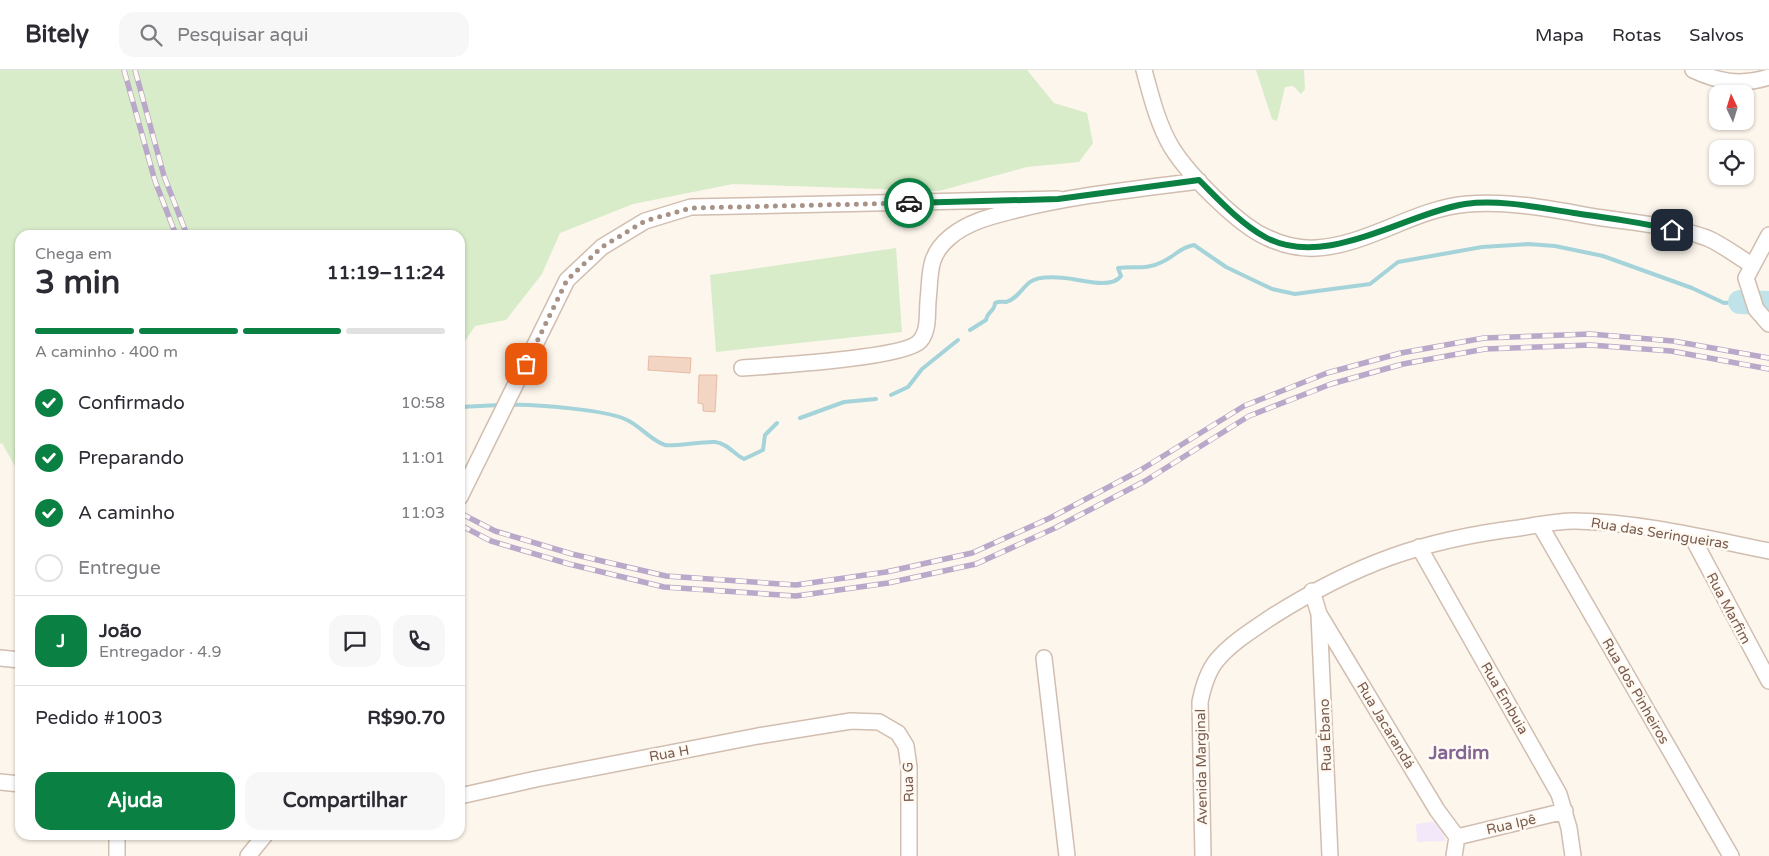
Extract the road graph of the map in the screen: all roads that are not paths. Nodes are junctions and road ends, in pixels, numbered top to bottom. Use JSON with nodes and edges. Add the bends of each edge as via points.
{"nodes":[{"id":1,"x":1144,"y":70,"type":"edge"},
{"id":2,"x":1693,"y":70,"type":"edge"},
{"id":3,"x":1769,"y":77,"type":"edge"},
{"id":4,"x":1199,"y":180,"type":"junction"},
{"id":5,"x":1058,"y":199,"type":"junction"},
{"id":6,"x":1769,"y":235,"type":"edge"},
{"id":7,"x":1769,"y":257,"type":"edge"},
{"id":8,"x":1752,"y":265,"type":"junction"},
{"id":9,"x":1769,"y":324,"type":"edge"},
{"id":10,"x":742,"y":368,"type":"dead end"},
{"id":11,"x":465,"y":487,"type":"edge"},
{"id":12,"x":1540,"y":525,"type":"junction"},
{"id":13,"x":1690,"y":535,"type":"junction"},
{"id":14,"x":1420,"y":547,"type":"junction"},
{"id":15,"x":1769,"y":551,"type":"edge"},
{"id":16,"x":1312,"y":591,"type":"junction"},
{"id":17,"x":1319,"y":614,"type":"junction"},
{"id":18,"x":1246,"y":634,"type":"joint"},
{"id":19,"x":0,"y":658,"type":"edge"},
{"id":20,"x":1044,"y":658,"type":"dead end"},
{"id":21,"x":15,"y":660,"type":"edge"},
{"id":22,"x":1769,"y":681,"type":"edge"},
{"id":23,"x":879,"y":722,"type":"joint"},
{"id":24,"x":0,"y":782,"type":"edge"},
{"id":25,"x":15,"y":784,"type":"edge"},
{"id":26,"x":465,"y":795,"type":"edge"},
{"id":27,"x":1565,"y":811,"type":"junction"},
{"id":28,"x":1457,"y":837,"type":"junction"},
{"id":29,"x":117,"y":840,"type":"edge"},
{"id":30,"x":261,"y":840,"type":"edge"},
{"id":31,"x":116,"y":856,"type":"edge"},
{"id":32,"x":248,"y":856,"type":"edge"},
{"id":33,"x":909,"y":856,"type":"edge"},
{"id":34,"x":1067,"y":856,"type":"edge"},
{"id":35,"x":1203,"y":856,"type":"edge"},
{"id":36,"x":1330,"y":856,"type":"edge"},
{"id":37,"x":1454,"y":856,"type":"edge"},
{"id":38,"x":1573,"y":856,"type":"edge"},
{"id":39,"x":1731,"y":856,"type":"edge"}],
"edges":[{"from":1,"to":4,"type":"street","via":[[1172,149]]},
{"from":2,"to":3,"type":"street","via":[[1727,83],[1753,82]]},
{"from":4,"to":5,"type":"street"},
{"from":4,"to":8,"type":"street","via":[[1246,225],[1266,238],[1289,246],[1316,248],[1348,242],[1429,212],[1466,204],[1496,204],[1653,225],[1708,238]]},
{"from":5,"to":10,"type":"street","via":[[969,224],[936,250],[931,267],[926,331],[920,342],[912,347],[830,360]]},
{"from":5,"to":11,"type":"street","via":[[691,208],[645,221],[602,247],[567,280]]},
{"from":6,"to":8,"type":"street"},
{"from":7,"to":8,"type":"street"},
{"from":8,"to":9,"type":"street","via":[[1746,278],[1748,290],[1756,310]]},
{"from":12,"to":13,"type":"street","name":"Rua das Seringueiras","via":[[1573,521],[1607,522]]},
{"from":12,"to":14,"type":"street","name":"Rua das Seringueiras","via":[[1475,533]]},
{"from":12,"to":39,"type":"street","name":"Rua dos Pinheiros"},
{"from":13,"to":15,"type":"street","name":"Rua das Seringueiras"},
{"from":13,"to":22,"type":"street","name":"Rua Marfim"},
{"from":14,"to":16,"type":"street","name":"Rua das Seringueiras","via":[[1350,572]]},
{"from":14,"to":27,"type":"street","name":"Rua Embuia","via":[[1543,764]]},
{"from":16,"to":17,"type":"street","name":"Rua Jacarandá"},
{"from":16,"to":18,"type":"street","name":"Rua das Seringueiras"},
{"from":17,"to":28,"type":"street","name":"Rua Jacarandá","via":[[1437,810]]},
{"from":17,"to":36,"type":"street","name":"Rua Ébano"},
{"from":18,"to":35,"type":"street","name":"Avenida Marginal","via":[[1216,660],[1204,680],[1200,702]]},
{"from":19,"to":21,"type":"street"},
{"from":20,"to":34,"type":"street"},
{"from":23,"to":26,"type":"street","name":"Rua H","via":[[851,721],[758,736]]},
{"from":23,"to":33,"type":"street","name":"Rua G","via":[[898,733],[906,746]]},
{"from":24,"to":25,"type":"street"},
{"from":27,"to":28,"type":"street","name":"Rua Ipê"},
{"from":27,"to":38,"type":"street","name":"Rua Embuia"},
{"from":28,"to":37,"type":"street"},
{"from":29,"to":31,"type":"street"},
{"from":30,"to":32,"type":"street"}]}
